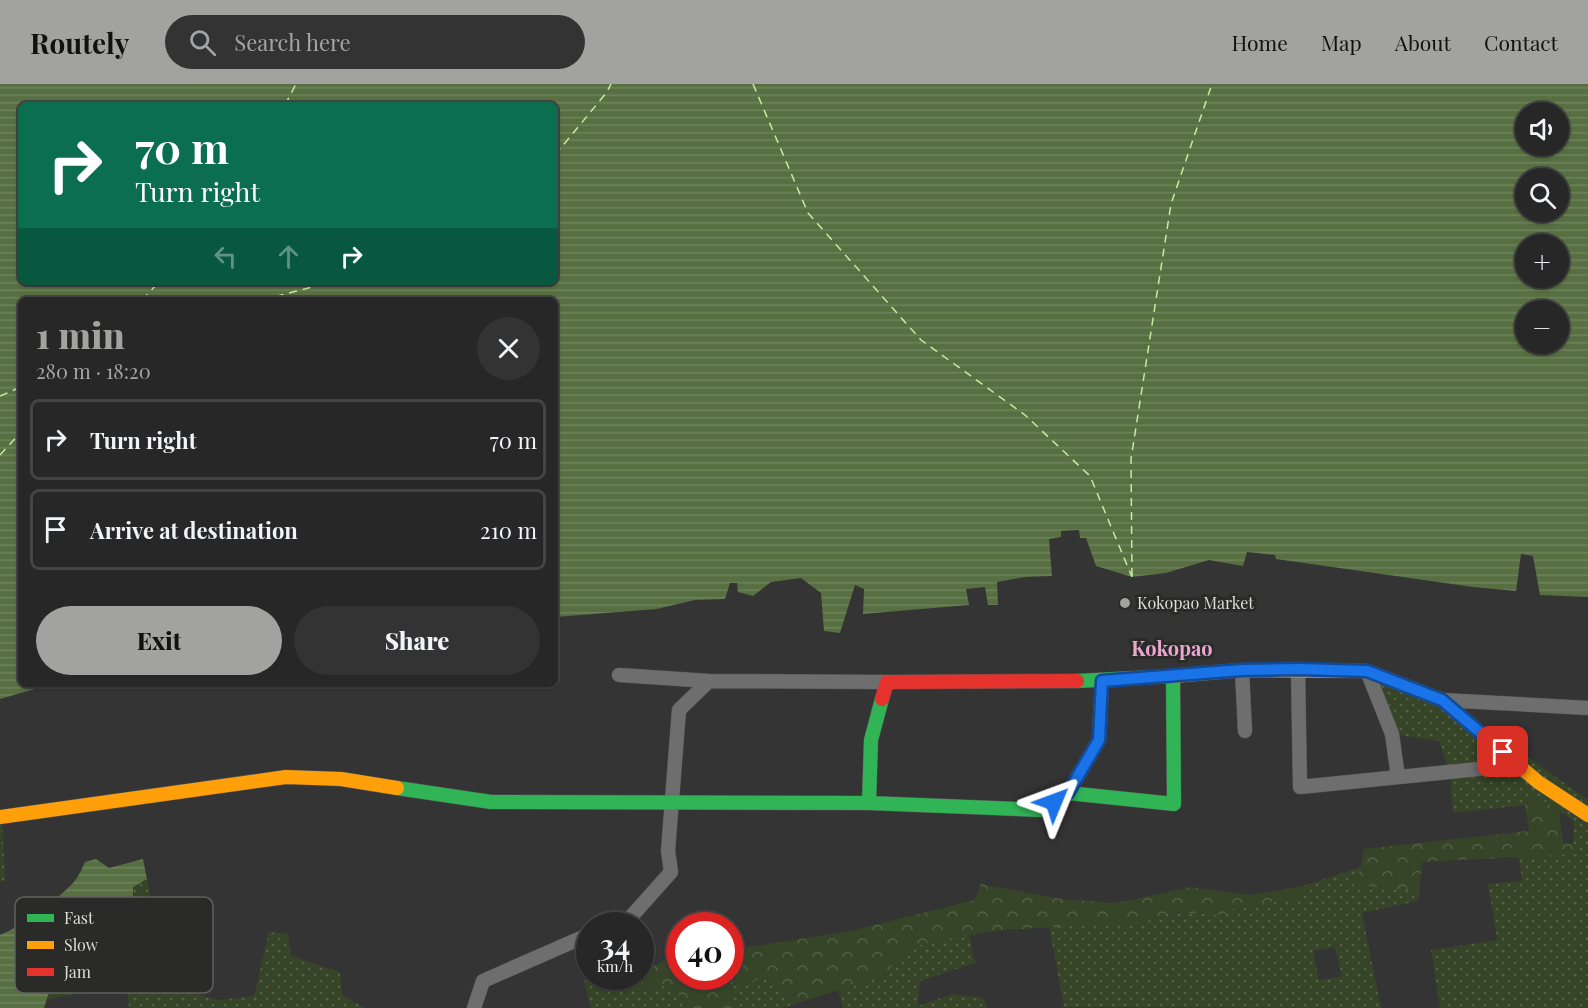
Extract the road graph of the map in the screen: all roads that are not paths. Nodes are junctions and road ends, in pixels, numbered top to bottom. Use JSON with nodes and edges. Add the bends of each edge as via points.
{"nodes":[{"id":1,"x":1298,"y":669,"type":"junction"},
{"id":2,"x":1242,"y":670,"type":"junction"},
{"id":3,"x":1367,"y":671,"type":"junction"},
{"id":4,"x":619,"y":675,"type":"dead end"},
{"id":5,"x":1173,"y":676,"type":"junction"},
{"id":6,"x":709,"y":681,"type":"junction"},
{"id":7,"x":1102,"y":681,"type":"junction"},
{"id":8,"x":886,"y":682,"type":"junction"},
{"id":9,"x":1442,"y":700,"type":"junction"},
{"id":10,"x":1588,"y":708,"type":"edge"},
{"id":11,"x":1245,"y":731,"type":"dead end"},
{"id":12,"x":1518,"y":765,"type":"junction"},
{"id":13,"x":1398,"y":777,"type":"junction"},
{"id":14,"x":1068,"y":793,"type":"junction"},
{"id":15,"x":671,"y":803,"type":"junction"},
{"id":16,"x":869,"y":803,"type":"junction"},
{"id":17,"x":1588,"y":815,"type":"edge"},
{"id":18,"x":0,"y":817,"type":"edge"},
{"id":19,"x":635,"y":912,"type":"edge"},
{"id":20,"x":576,"y":940,"type":"edge"},
{"id":21,"x":474,"y":1008,"type":"edge"}],
"edges":[{"from":1,"to":2,"type":"street"},
{"from":1,"to":3,"type":"street"},
{"from":1,"to":13,"type":"street","via":[[1300,787]]},
{"from":2,"to":5,"type":"street"},
{"from":2,"to":11,"type":"street"},
{"from":3,"to":9,"type":"street"},
{"from":3,"to":13,"type":"street","via":[[1392,734]]},
{"from":4,"to":6,"type":"street"},
{"from":5,"to":7,"type":"street"},
{"from":5,"to":14,"type":"street","via":[[1174,804]]},
{"from":6,"to":8,"type":"street"},
{"from":6,"to":15,"type":"street","via":[[679,710]]},
{"from":7,"to":8,"type":"street"},
{"from":7,"to":14,"type":"street","via":[[1099,740]]},
{"from":8,"to":16,"type":"street","via":[[871,741]]},
{"from":9,"to":10,"type":"street"},
{"from":9,"to":12,"type":"street"},
{"from":12,"to":13,"type":"street"},
{"from":12,"to":17,"type":"street"},
{"from":14,"to":16,"type":"street","via":[[1040,810]]},
{"from":15,"to":16,"type":"street"},
{"from":15,"to":18,"type":"street","via":[[491,802],[341,779],[286,777]]},
{"from":15,"to":19,"type":"street","via":[[671,872]]},
{"from":20,"to":21,"type":"street","via":[[483,981]]}]}
